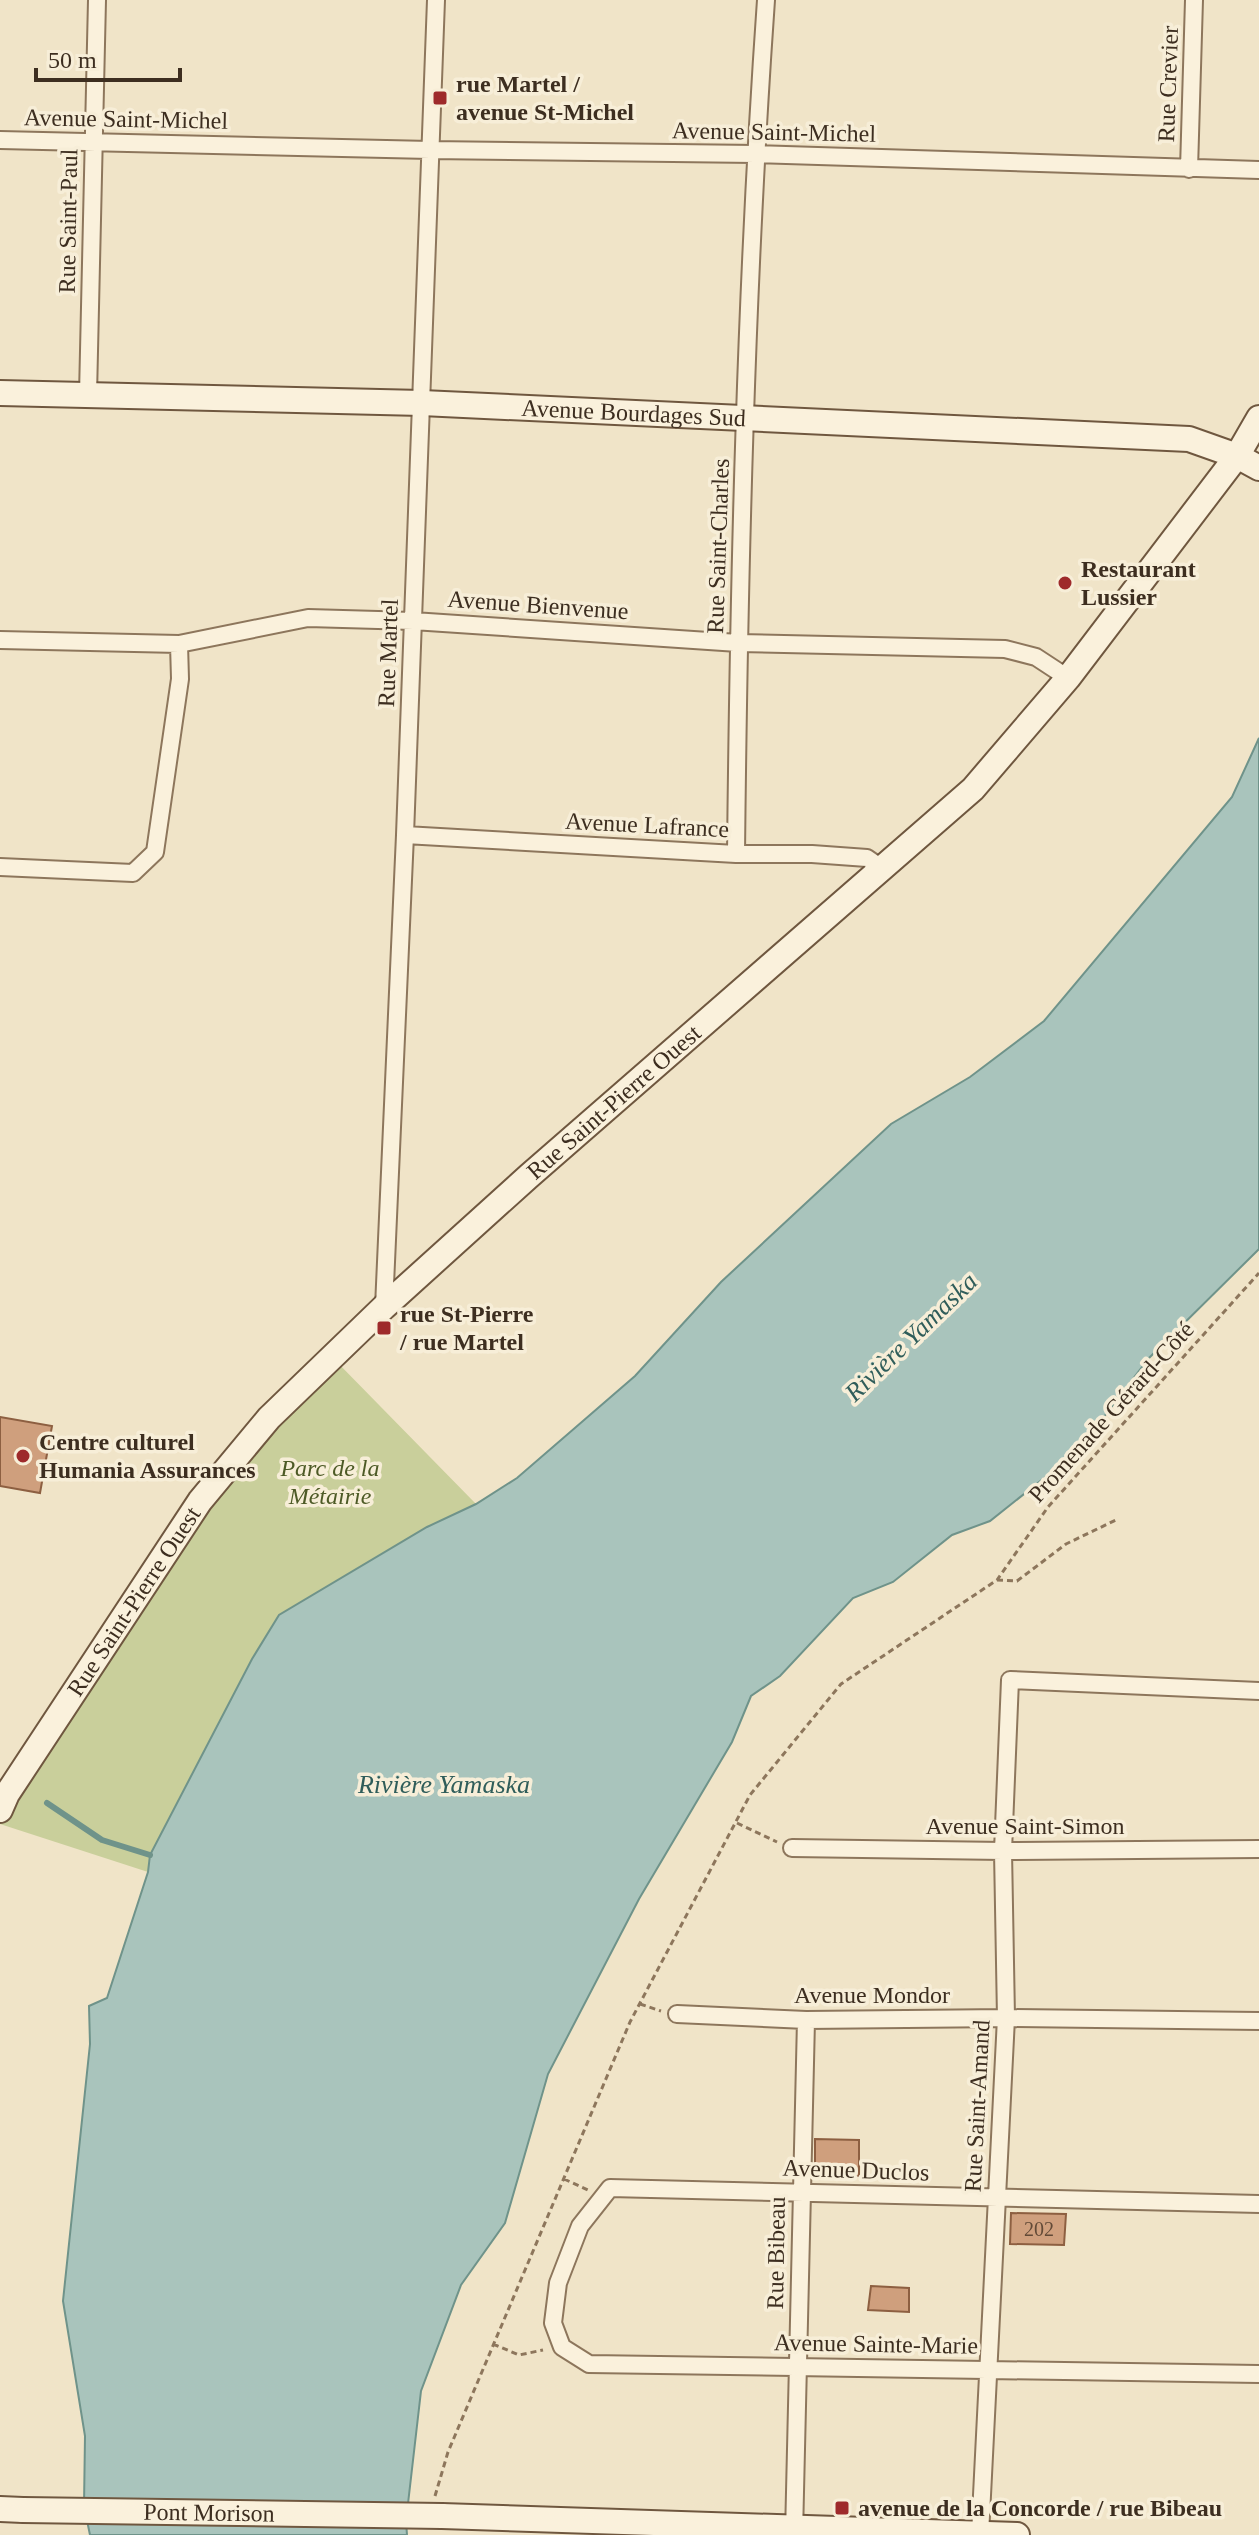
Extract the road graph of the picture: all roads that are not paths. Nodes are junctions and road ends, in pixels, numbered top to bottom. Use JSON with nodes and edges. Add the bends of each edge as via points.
{"nodes":[{"id":1,"x":97,"y":0,"type":"edge"},
{"id":2,"x":436,"y":0,"type":"edge"},
{"id":3,"x":766,"y":0,"type":"edge"},
{"id":4,"x":1194,"y":0,"type":"edge"},
{"id":5,"x":0,"y":140,"type":"edge"},
{"id":6,"x":94,"y":142,"type":"junction"},
{"id":7,"x":430,"y":150,"type":"junction"},
{"id":8,"x":755,"y":154,"type":"junction"},
{"id":9,"x":1189,"y":169,"type":"junction"},
{"id":10,"x":1259,"y":170,"type":"edge"},
{"id":11,"x":0,"y":393,"type":"edge"},
{"id":12,"x":88,"y":395,"type":"junction"},
{"id":13,"x":422,"y":403,"type":"junction"},
{"id":14,"x":746,"y":418,"type":"junction"},
{"id":15,"x":1259,"y":418,"type":"edge"},
{"id":16,"x":1237,"y":456,"type":"junction"},
{"id":17,"x":1259,"y":468,"type":"edge"},
{"id":18,"x":413,"y":621,"type":"junction"},
{"id":19,"x":0,"y":640,"type":"edge"},
{"id":20,"x":738,"y":643,"type":"junction"},
{"id":21,"x":179,"y":644,"type":"junction"},
{"id":22,"x":1068,"y":678,"type":"junction"},
{"id":23,"x":405,"y":835,"type":"junction"},
{"id":24,"x":736,"y":854,"type":"junction"},
{"id":25,"x":0,"y":867,"type":"edge"},
{"id":26,"x":883,"y":869,"type":"junction"},
{"id":27,"x":384,"y":1307,"type":"junction"},
{"id":28,"x":1259,"y":1691,"type":"edge"},
{"id":29,"x":0,"y":1810,"type":"edge"},
{"id":30,"x":792,"y":1848,"type":"dead end"},
{"id":31,"x":1259,"y":1849,"type":"edge"},
{"id":32,"x":1003,"y":1851,"type":"junction"},
{"id":33,"x":677,"y":2014,"type":"dead end"},
{"id":34,"x":1006,"y":2018,"type":"junction"},
{"id":35,"x":806,"y":2020,"type":"junction"},
{"id":36,"x":1259,"y":2021,"type":"edge"},
{"id":37,"x":802,"y":2192,"type":"junction"},
{"id":38,"x":995,"y":2198,"type":"junction"},
{"id":39,"x":1259,"y":2204,"type":"edge"},
{"id":40,"x":562,"y":2347,"type":"joint"},
{"id":41,"x":798,"y":2367,"type":"junction"},
{"id":42,"x":988,"y":2370,"type":"junction"},
{"id":43,"x":1259,"y":2374,"type":"edge"},
{"id":44,"x":11,"y":2509,"type":"edge"},
{"id":45,"x":794,"y":2531,"type":"edge"},
{"id":46,"x":980,"y":2534,"type":"edge"},
{"id":47,"x":1017,"y":2535,"type":"edge"}],
"edges":[{"from":1,"to":6,"type":"street","name":"Rue Saint-Paul"},
{"from":2,"to":7,"type":"street","name":"Rue Martel"},
{"from":3,"to":8,"type":"street","name":"Rue Saint-Charles"},
{"from":4,"to":9,"type":"street","name":"Rue Crevier"},
{"from":5,"to":6,"type":"street","name":"Avenue Saint-Michel"},
{"from":6,"to":7,"type":"street","name":"Avenue Saint-Michel"},
{"from":6,"to":12,"type":"street","name":"Rue Saint-Paul"},
{"from":7,"to":8,"type":"street","name":"Avenue Saint-Michel"},
{"from":7,"to":13,"type":"street","name":"Rue Martel"},
{"from":8,"to":9,"type":"street","name":"Avenue Saint-Michel"},
{"from":8,"to":14,"type":"street","name":"Rue Saint-Charles"},
{"from":9,"to":10,"type":"street","name":"Avenue Saint-Michel"},
{"from":11,"to":12,"type":"street","name":"Avenue Bourdages Sud"},
{"from":12,"to":13,"type":"street","name":"Avenue Bourdages Sud"},
{"from":13,"to":14,"type":"street","name":"Avenue Bourdages Sud"},
{"from":13,"to":18,"type":"street","name":"Rue Martel"},
{"from":14,"to":16,"type":"street","name":"Avenue Bourdages Sud","via":[[1189,439]]},
{"from":14,"to":20,"type":"street","name":"Rue Saint-Charles"},
{"from":15,"to":16,"type":"street","name":"Rue Saint-Pierre Ouest"},
{"from":16,"to":17,"type":"street","name":"Avenue Bourdages Sud"},
{"from":16,"to":22,"type":"street","name":"Rue Saint-Pierre Ouest"},
{"from":18,"to":20,"type":"street","name":"Avenue Bienvenue"},
{"from":18,"to":21,"type":"street","name":"Avenue Bienvenue","via":[[308,618]]},
{"from":18,"to":23,"type":"street","name":"Rue Martel"},
{"from":19,"to":21,"type":"street","name":"Avenue Bienvenue"},
{"from":20,"to":22,"type":"street","name":"Avenue Bienvenue","via":[[1005,649],[1036,657]]},
{"from":20,"to":24,"type":"street","name":"Rue Saint-Charles"},
{"from":21,"to":25,"type":"street","via":[[180,679],[155,852],[133,873]]},
{"from":22,"to":26,"type":"street","name":"Rue Saint-Pierre Ouest","via":[[973,789]]},
{"from":23,"to":24,"type":"street","name":"Avenue Lafrance"},
{"from":23,"to":27,"type":"street","name":"Rue Martel"},
{"from":24,"to":26,"type":"street","name":"Avenue Lafrance","via":[[867,858]]},
{"from":26,"to":27,"type":"street","name":"Rue Saint-Pierre Ouest"},
{"from":27,"to":29,"type":"street","name":"Rue Saint-Pierre Ouest","via":[[269,1418],[200,1501]]},
{"from":28,"to":32,"type":"street","name":"Rue Saint-Amand","via":[[1010,1680]]},
{"from":30,"to":32,"type":"street","name":"Avenue Saint-Simon"},
{"from":31,"to":32,"type":"street","name":"Avenue Saint-Simon"},
{"from":32,"to":34,"type":"street","name":"Rue Saint-Amand"},
{"from":33,"to":35,"type":"street","name":"Avenue Mondor"},
{"from":34,"to":35,"type":"street","name":"Avenue Mondor"},
{"from":34,"to":36,"type":"street","name":"Avenue Mondor"},
{"from":34,"to":38,"type":"street","name":"Rue Saint-Amand"},
{"from":35,"to":37,"type":"street","name":"Rue Bibeau"},
{"from":37,"to":38,"type":"street","name":"Avenue Duclos"},
{"from":37,"to":40,"type":"street","name":"Avenue Duclos","via":[[610,2188],[580,2226],[558,2283],[553,2323]]},
{"from":37,"to":41,"type":"street","name":"Rue Bibeau"},
{"from":38,"to":39,"type":"street","name":"Avenue Duclos"},
{"from":38,"to":42,"type":"street","name":"Rue Saint-Amand"},
{"from":40,"to":41,"type":"street","name":"Avenue Sainte-Marie","via":[[589,2364]]},
{"from":41,"to":42,"type":"street","name":"Avenue Sainte-Marie"},
{"from":41,"to":45,"type":"street","name":"Rue Bibeau"},
{"from":42,"to":43,"type":"street","name":"Avenue Sainte-Marie"},
{"from":42,"to":46,"type":"street","name":"Rue Saint-Amand"},
{"from":44,"to":45,"type":"street","name":"Pont Morison","bridge":true,"via":[[442,2516]]},
{"from":45,"to":46,"type":"street","name":"Pont Morison"},
{"from":46,"to":47,"type":"street","name":"Pont Morison"}]}
